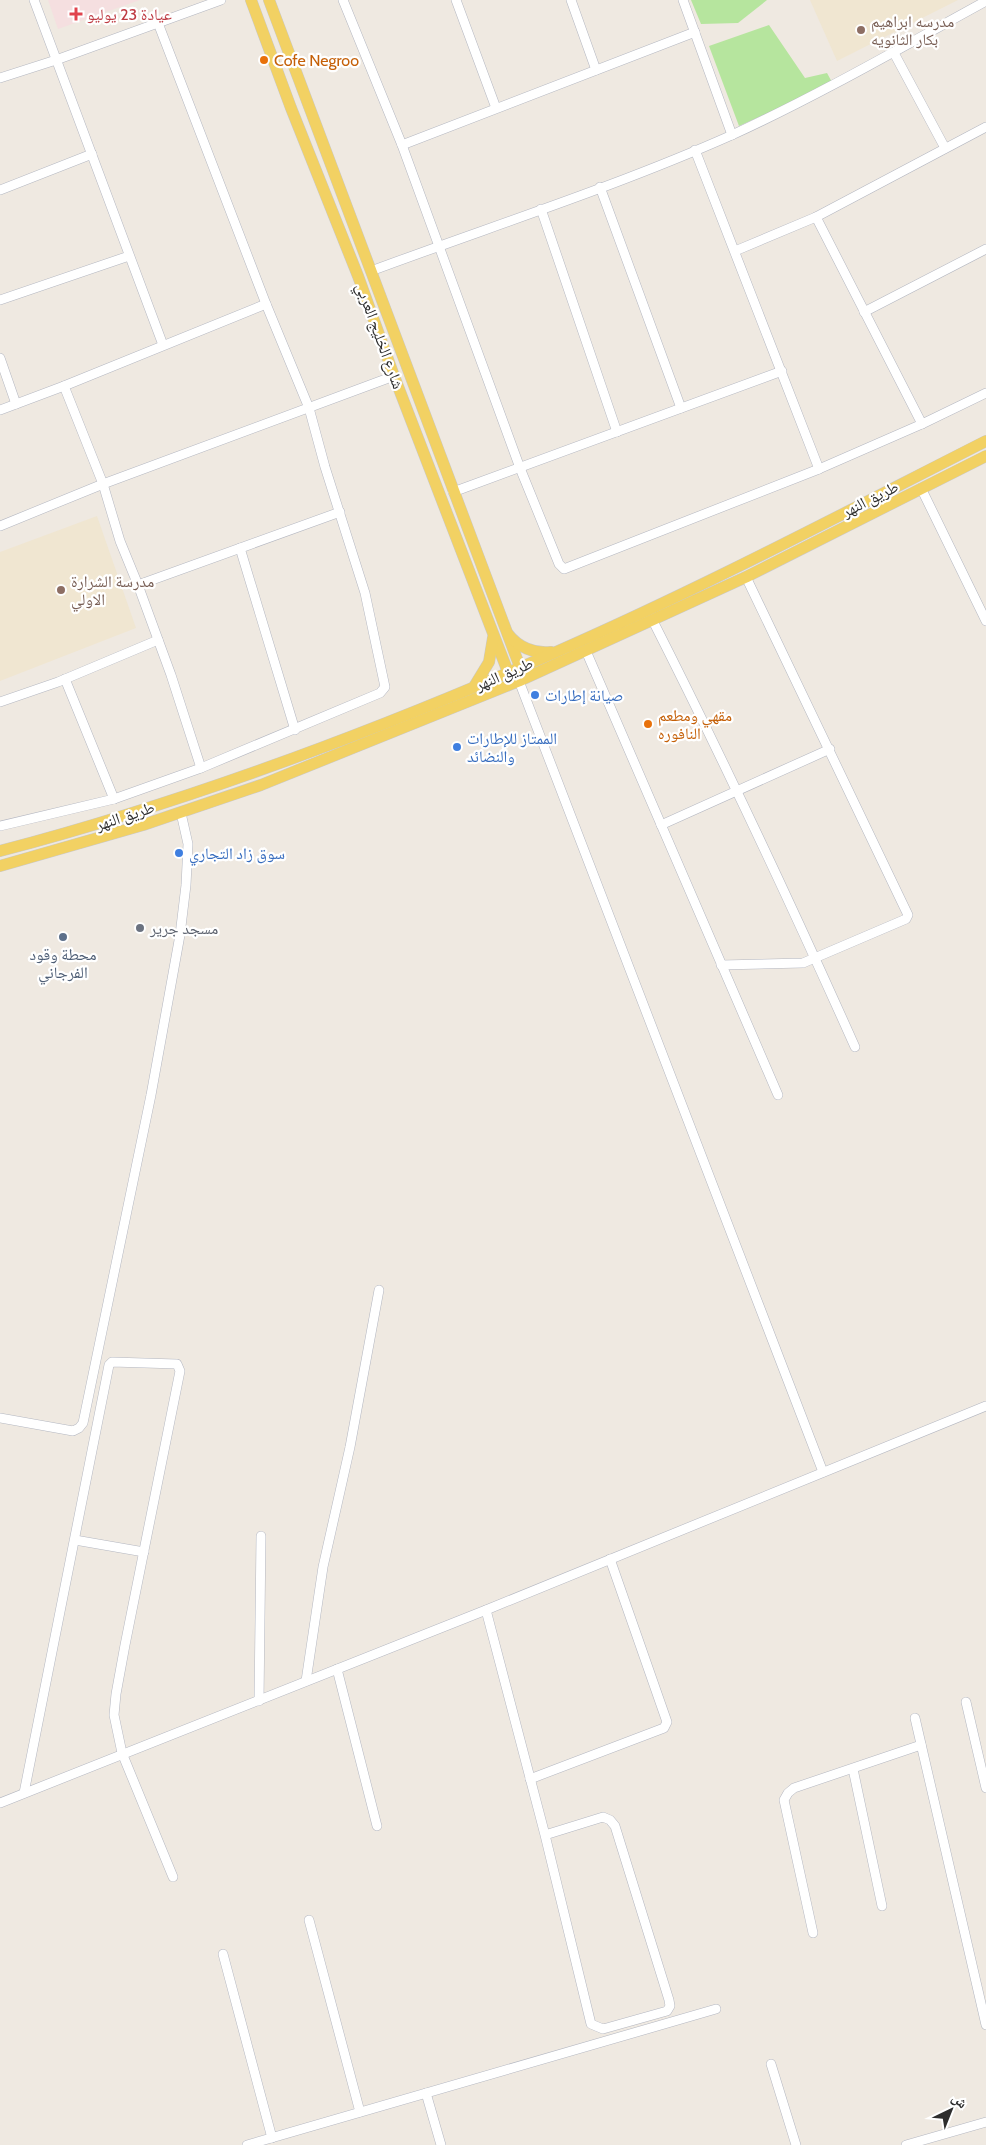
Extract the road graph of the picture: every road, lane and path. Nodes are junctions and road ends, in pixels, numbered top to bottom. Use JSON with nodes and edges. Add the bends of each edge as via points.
{"nodes":[{"id":1,"x":34,"y":0,"type":"edge"},
{"id":2,"x":221,"y":0,"type":"edge"},
{"id":3,"x":251,"y":0,"type":"edge"},
{"id":4,"x":269,"y":0,"type":"edge"},
{"id":5,"x":343,"y":0,"type":"edge"},
{"id":6,"x":456,"y":0,"type":"edge"},
{"id":7,"x":570,"y":0,"type":"edge"},
{"id":8,"x":683,"y":0,"type":"edge"},
{"id":9,"x":986,"y":1,"type":"edge"},
{"id":10,"x":158,"y":23,"type":"junction"},
{"id":11,"x":695,"y":32,"type":"junction"},
{"id":12,"x":894,"y":53,"type":"junction"},
{"id":13,"x":56,"y":60,"type":"junction"},
{"id":14,"x":596,"y":70,"type":"junction"},
{"id":15,"x":0,"y":78,"type":"edge"},
{"id":16,"x":308,"y":103,"type":"junction"},
{"id":17,"x":291,"y":108,"type":"junction"},
{"id":18,"x":496,"y":108,"type":"junction"},
{"id":19,"x":986,"y":127,"type":"edge"},
{"id":20,"x":732,"y":135,"type":"junction"},
{"id":21,"x":402,"y":144,"type":"junction"},
{"id":22,"x":945,"y":148,"type":"junction"},
{"id":23,"x":696,"y":150,"type":"junction"},
{"id":24,"x":92,"y":154,"type":"junction"},
{"id":25,"x":600,"y":187,"type":"junction"},
{"id":26,"x":0,"y":190,"type":"edge"},
{"id":27,"x":541,"y":209,"type":"junction"},
{"id":28,"x":816,"y":217,"type":"junction"},
{"id":29,"x":438,"y":246,"type":"junction"},
{"id":30,"x":986,"y":249,"type":"edge"},
{"id":31,"x":735,"y":251,"type":"junction"},
{"id":32,"x":130,"y":256,"type":"junction"},
{"id":33,"x":372,"y":271,"type":"junction"},
{"id":34,"x":0,"y":300,"type":"edge"},
{"id":35,"x":266,"y":304,"type":"junction"},
{"id":36,"x":864,"y":312,"type":"junction"},
{"id":37,"x":163,"y":345,"type":"junction"},
{"id":38,"x":0,"y":358,"type":"edge"},
{"id":39,"x":782,"y":371,"type":"junction"},
{"id":40,"x":394,"y":376,"type":"junction"},
{"id":41,"x":64,"y":386,"type":"junction"},
{"id":42,"x":986,"y":394,"type":"edge"},
{"id":43,"x":16,"y":404,"type":"junction"},
{"id":44,"x":309,"y":408,"type":"junction"},
{"id":45,"x":681,"y":408,"type":"junction"},
{"id":46,"x":0,"y":410,"type":"edge"},
{"id":47,"x":922,"y":424,"type":"junction"},
{"id":48,"x":617,"y":432,"type":"junction"},
{"id":49,"x":986,"y":441,"type":"edge"},
{"id":50,"x":986,"y":456,"type":"edge"},
{"id":51,"x":520,"y":468,"type":"junction"},
{"id":52,"x":819,"y":470,"type":"junction"},
{"id":53,"x":103,"y":484,"type":"junction"},
{"id":54,"x":921,"y":488,"type":"junction"},
{"id":55,"x":453,"y":492,"type":"junction"},
{"id":56,"x":340,"y":512,"type":"junction"},
{"id":57,"x":0,"y":526,"type":"edge"},
{"id":58,"x":240,"y":548,"type":"junction"},
{"id":59,"x":746,"y":577,"type":"junction"},
{"id":60,"x":138,"y":585,"type":"junction"},
{"id":61,"x":653,"y":621,"type":"junction"},
{"id":62,"x":986,"y":621,"type":"edge"},
{"id":63,"x":499,"y":632,"type":"junction"},
{"id":64,"x":158,"y":640,"type":"junction"},
{"id":65,"x":557,"y":651,"type":"junction"},
{"id":66,"x":586,"y":651,"type":"junction"},
{"id":67,"x":520,"y":667,"type":"junction"},
{"id":68,"x":508,"y":672,"type":"junction"},
{"id":69,"x":65,"y":679,"type":"junction"},
{"id":70,"x":519,"y":681,"type":"junction"},
{"id":71,"x":473,"y":687,"type":"junction"},
{"id":72,"x":0,"y":702,"type":"edge"},
{"id":73,"x":295,"y":730,"type":"junction"},
{"id":74,"x":830,"y":749,"type":"junction"},
{"id":75,"x":202,"y":768,"type":"junction"},
{"id":76,"x":736,"y":791,"type":"junction"},
{"id":77,"x":114,"y":799,"type":"junction"},
{"id":78,"x":181,"y":813,"type":"junction"},
{"id":79,"x":661,"y":825,"type":"junction"},
{"id":80,"x":0,"y":826,"type":"edge"},
{"id":81,"x":0,"y":851,"type":"edge"},
{"id":82,"x":0,"y":866,"type":"edge"},
{"id":83,"x":815,"y":959,"type":"junction"},
{"id":84,"x":721,"y":965,"type":"junction"},
{"id":85,"x":855,"y":1047,"type":"dead end"},
{"id":86,"x":778,"y":1096,"type":"dead end"},
{"id":87,"x":379,"y":1290,"type":"dead end"},
{"id":88,"x":986,"y":1406,"type":"edge"},
{"id":89,"x":0,"y":1418,"type":"edge"},
{"id":90,"x":823,"y":1472,"type":"junction"},
{"id":91,"x":261,"y":1536,"type":"dead end"},
{"id":92,"x":75,"y":1540,"type":"junction"},
{"id":93,"x":144,"y":1552,"type":"junction"},
{"id":94,"x":610,"y":1559,"type":"junction"},
{"id":95,"x":486,"y":1610,"type":"junction"},
{"id":96,"x":337,"y":1669,"type":"junction"},
{"id":97,"x":306,"y":1681,"type":"junction"},
{"id":98,"x":259,"y":1700,"type":"junction"},
{"id":99,"x":966,"y":1702,"type":"dead end"},
{"id":100,"x":915,"y":1718,"type":"dead end"},
{"id":101,"x":921,"y":1745,"type":"junction"},
{"id":102,"x":122,"y":1753,"type":"junction"},
{"id":103,"x":853,"y":1769,"type":"junction"},
{"id":104,"x":530,"y":1779,"type":"junction"},
{"id":105,"x":986,"y":1788,"type":"edge"},
{"id":106,"x":24,"y":1793,"type":"junction"},
{"id":107,"x":0,"y":1803,"type":"edge"},
{"id":108,"x":378,"y":1826,"type":"dead end"},
{"id":109,"x":545,"y":1835,"type":"junction"},
{"id":110,"x":173,"y":1877,"type":"dead end"},
{"id":111,"x":882,"y":1906,"type":"dead end"},
{"id":112,"x":309,"y":1920,"type":"dead end"},
{"id":113,"x":813,"y":1933,"type":"dead end"},
{"id":114,"x":223,"y":1954,"type":"dead end"},
{"id":115,"x":716,"y":2009,"type":"dead end"},
{"id":116,"x":986,"y":2026,"type":"edge"},
{"id":117,"x":771,"y":2064,"type":"dead end"},
{"id":118,"x":426,"y":2094,"type":"junction"},
{"id":119,"x":360,"y":2112,"type":"junction"},
{"id":120,"x":986,"y":2122,"type":"edge"},
{"id":121,"x":272,"y":2138,"type":"junction"},
{"id":122,"x":247,"y":2145,"type":"edge"},
{"id":123,"x":441,"y":2145,"type":"edge"},
{"id":124,"x":796,"y":2145,"type":"edge"},
{"id":125,"x":906,"y":2145,"type":"edge"}],
"edges":[{"from":1,"to":13,"type":"street"},
{"from":2,"to":10,"type":"street"},
{"from":3,"to":17,"type":"main road","name":"شارع الخليج العربي"},
{"from":4,"to":16,"type":"main road","name":"شارع الخليج العربي"},
{"from":5,"to":21,"type":"street"},
{"from":6,"to":18,"type":"street"},
{"from":7,"to":14,"type":"street"},
{"from":8,"to":11,"type":"street"},
{"from":9,"to":12,"type":"street"},
{"from":10,"to":13,"type":"street"},
{"from":10,"to":35,"type":"street"},
{"from":11,"to":14,"type":"street"},
{"from":11,"to":20,"type":"street"},
{"from":12,"to":20,"type":"street"},
{"from":12,"to":22,"type":"street"},
{"from":13,"to":15,"type":"street"},
{"from":13,"to":24,"type":"street"},
{"from":14,"to":18,"type":"street"},
{"from":16,"to":17,"type":"main road"},
{"from":16,"to":33,"type":"main road","name":"شارع الخليج العربي"},
{"from":17,"to":40,"type":"main road","name":"شارع الخليج العربي"},
{"from":18,"to":21,"type":"street"},
{"from":19,"to":22,"type":"street"},
{"from":20,"to":23,"type":"street"},
{"from":21,"to":29,"type":"street"},
{"from":22,"to":28,"type":"street"},
{"from":23,"to":25,"type":"street"},
{"from":23,"to":31,"type":"street"},
{"from":24,"to":26,"type":"street"},
{"from":24,"to":32,"type":"street"},
{"from":25,"to":27,"type":"street"},
{"from":25,"to":45,"type":"street"},
{"from":27,"to":29,"type":"street"},
{"from":27,"to":48,"type":"street"},
{"from":28,"to":31,"type":"street"},
{"from":28,"to":36,"type":"street"},
{"from":29,"to":33,"type":"street"},
{"from":29,"to":51,"type":"street"},
{"from":30,"to":36,"type":"street"},
{"from":31,"to":39,"type":"street"},
{"from":32,"to":34,"type":"street"},
{"from":32,"to":37,"type":"street"},
{"from":33,"to":55,"type":"main road","name":"شارع الخليج العربي"},
{"from":35,"to":37,"type":"street"},
{"from":35,"to":44,"type":"street"},
{"from":36,"to":47,"type":"street"},
{"from":37,"to":41,"type":"street"},
{"from":38,"to":43,"type":"street"},
{"from":39,"to":45,"type":"street"},
{"from":39,"to":52,"type":"street"},
{"from":40,"to":44,"type":"street"},
{"from":40,"to":63,"type":"main road","name":"شارع الخليج العربي"},
{"from":41,"to":43,"type":"street"},
{"from":41,"to":53,"type":"street"},
{"from":42,"to":47,"type":"street"},
{"from":43,"to":46,"type":"street"},
{"from":44,"to":53,"type":"street"},
{"from":44,"to":56,"type":"street"},
{"from":45,"to":48,"type":"street"},
{"from":47,"to":52,"type":"street"},
{"from":48,"to":51,"type":"street"},
{"from":49,"to":65,"type":"main road","name":"طريق النهر","via":[[741,564]]},
{"from":50,"to":54,"type":"main road","name":"طريق النهر"},
{"from":51,"to":52,"type":"street","via":[[559,564],[567,569]]},
{"from":51,"to":55,"type":"street"},
{"from":53,"to":57,"type":"street"},
{"from":53,"to":60,"type":"street","via":[[120,541]]},
{"from":54,"to":59,"type":"main road","name":"طريق النهر"},
{"from":54,"to":62,"type":"street"},
{"from":55,"to":63,"type":"main road","name":"شارع الخليج العربي"},
{"from":56,"to":58,"type":"street"},
{"from":56,"to":73,"type":"street","via":[[367,601],[385,687],[380,693]]},
{"from":58,"to":60,"type":"street"},
{"from":58,"to":73,"type":"street"},
{"from":59,"to":61,"type":"main road","name":"طريق النهر"},
{"from":59,"to":74,"type":"street"},
{"from":60,"to":64,"type":"street"},
{"from":61,"to":66,"type":"main road","name":"طريق النهر"},
{"from":61,"to":76,"type":"street"},
{"from":63,"to":65,"type":"main road","via":[[527,649],[547,653]]},
{"from":63,"to":67,"type":"main road","name":"شارع الخليج العربي"},
{"from":63,"to":68,"type":"main road","name":"شارع الخليج العربي"},
{"from":63,"to":71,"type":"main road","via":[[489,662]]},
{"from":64,"to":69,"type":"street"},
{"from":64,"to":75,"type":"street"},
{"from":65,"to":67,"type":"main road","name":"طريق النهر"},
{"from":66,"to":70,"type":"main road","name":"طريق النهر"},
{"from":66,"to":79,"type":"street"},
{"from":67,"to":68,"type":"main road","name":"طريق النهر"},
{"from":68,"to":71,"type":"main road","name":"طريق النهر"},
{"from":69,"to":72,"type":"street"},
{"from":69,"to":77,"type":"street"},
{"from":70,"to":78,"type":"main road","name":"طريق النهر","via":[[261,785]]},
{"from":70,"to":90,"type":"street"},
{"from":71,"to":81,"type":"main road","name":"طريق النهر","via":[[257,772],[85,828]]},
{"from":73,"to":75,"type":"street"},
{"from":74,"to":76,"type":"street"},
{"from":74,"to":83,"type":"street","via":[[908,915],[906,919]]},
{"from":75,"to":77,"type":"street"},
{"from":76,"to":79,"type":"street"},
{"from":76,"to":83,"type":"street"},
{"from":77,"to":80,"type":"street"},
{"from":78,"to":82,"type":"main road","name":"طريق النهر"},
{"from":78,"to":89,"type":"street","via":[[188,844],[180,935],[151,1095],[83,1423],[73,1431]]},
{"from":79,"to":84,"type":"street"},
{"from":83,"to":84,"type":"street","via":[[800,963]]},
{"from":83,"to":85,"type":"street"},
{"from":84,"to":86,"type":"street"},
{"from":87,"to":97,"type":"street","via":[[350,1446],[323,1566]]},
{"from":88,"to":90,"type":"street"},
{"from":90,"to":94,"type":"street"},
{"from":91,"to":98,"type":"street"},
{"from":92,"to":93,"type":"street"},
{"from":92,"to":93,"type":"street","via":[[110,1362],[177,1364],[180,1371]]},
{"from":92,"to":106,"type":"street"},
{"from":93,"to":102,"type":"street","via":[[116,1694],[114,1716]]},
{"from":94,"to":95,"type":"street"},
{"from":94,"to":104,"type":"street","via":[[667,1722],[664,1728]]},
{"from":95,"to":96,"type":"street"},
{"from":95,"to":104,"type":"street"},
{"from":96,"to":97,"type":"street"},
{"from":96,"to":108,"type":"street"},
{"from":97,"to":98,"type":"street"},
{"from":98,"to":102,"type":"street"},
{"from":99,"to":105,"type":"street"},
{"from":100,"to":101,"type":"street"},
{"from":101,"to":103,"type":"street"},
{"from":101,"to":116,"type":"street"},
{"from":102,"to":106,"type":"street"},
{"from":102,"to":110,"type":"street"},
{"from":103,"to":111,"type":"street"},
{"from":103,"to":113,"type":"street","via":[[794,1788],[784,1800]]},
{"from":104,"to":109,"type":"street"},
{"from":106,"to":107,"type":"street"},
{"from":109,"to":109,"type":"street","via":[[591,2024],[603,2029],[667,2011],[669,2000],[615,1826],[603,1817]]},
{"from":112,"to":119,"type":"street"},
{"from":114,"to":121,"type":"street"},
{"from":115,"to":118,"type":"street"},
{"from":117,"to":124,"type":"street"},
{"from":118,"to":119,"type":"street"},
{"from":118,"to":123,"type":"street"},
{"from":119,"to":121,"type":"street"},
{"from":120,"to":125,"type":"street"},
{"from":121,"to":122,"type":"street"}]}
